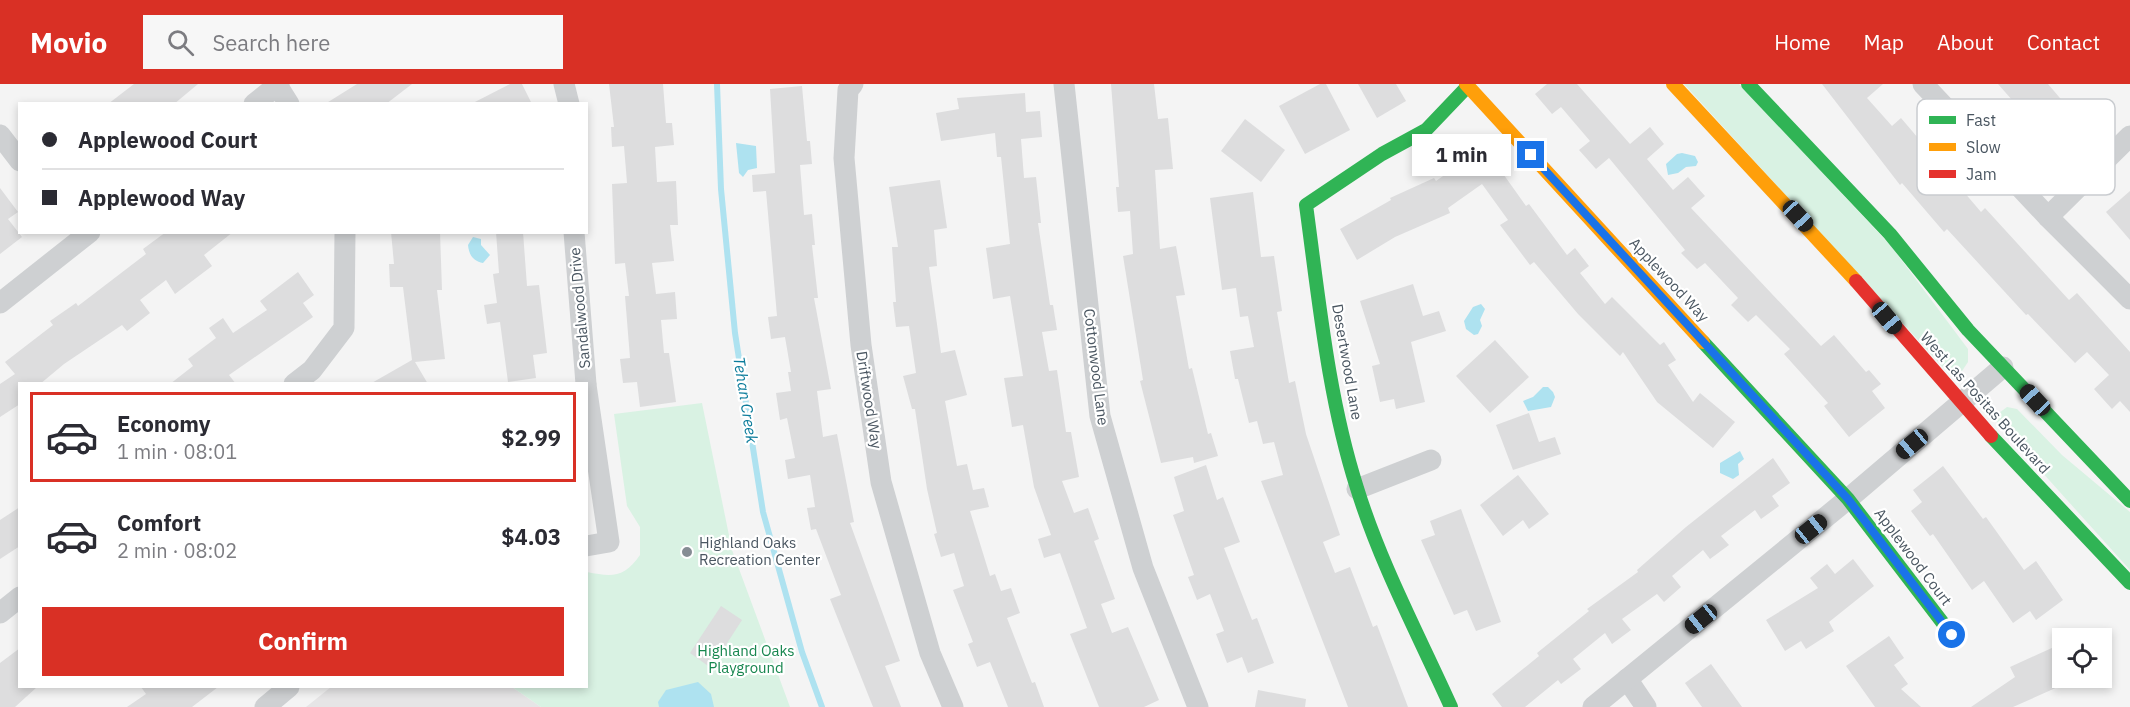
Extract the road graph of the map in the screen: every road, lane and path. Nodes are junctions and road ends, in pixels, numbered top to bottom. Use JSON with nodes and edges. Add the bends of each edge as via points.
{"nodes":[{"id":1,"x":564,"y":84,"type":"edge"},
{"id":2,"x":853,"y":84,"type":"edge"},
{"id":3,"x":1064,"y":84,"type":"edge"},
{"id":4,"x":1673,"y":84,"type":"edge"},
{"id":5,"x":1748,"y":84,"type":"edge"},
{"id":6,"x":1923,"y":84,"type":"edge"},
{"id":7,"x":278,"y":85,"type":"edge"},
{"id":8,"x":1467,"y":85,"type":"edge"},
{"id":9,"x":1937,"y":99,"type":"edge"},
{"id":10,"x":257,"y":102,"type":"edge"},
{"id":11,"x":288,"y":102,"type":"edge"},
{"id":12,"x":568,"y":102,"type":"edge"},
{"id":13,"x":0,"y":135,"type":"edge"},
{"id":14,"x":2130,"y":136,"type":"edge"},
{"id":15,"x":2115,"y":151,"type":"edge"},
{"id":16,"x":18,"y":158,"type":"edge"},
{"id":17,"x":2027,"y":195,"type":"edge"},
{"id":18,"x":2070,"y":195,"type":"edge"},
{"id":19,"x":2048,"y":217,"type":"junction"},
{"id":20,"x":345,"y":234,"type":"edge"},
{"id":21,"x":574,"y":234,"type":"edge"},
{"id":22,"x":80,"y":236,"type":"edge"},
{"id":23,"x":2130,"y":299,"type":"edge"},
{"id":24,"x":0,"y":303,"type":"edge"},
{"id":25,"x":2003,"y":367,"type":"junction"},
{"id":26,"x":297,"y":382,"type":"edge"},
{"id":27,"x":586,"y":382,"type":"edge"},
{"id":28,"x":588,"y":398,"type":"edge"},
{"id":29,"x":1959,"y":403,"type":"junction"},
{"id":30,"x":1431,"y":460,"type":"dead end"},
{"id":31,"x":1357,"y":489,"type":"junction"},
{"id":32,"x":1848,"y":499,"type":"junction"},
{"id":33,"x":2130,"y":501,"type":"edge"},
{"id":34,"x":588,"y":546,"type":"edge"},
{"id":35,"x":2130,"y":583,"type":"edge"},
{"id":36,"x":18,"y":599,"type":"edge"},
{"id":37,"x":0,"y":613,"type":"edge"},
{"id":38,"x":1952,"y":635,"type":"dead end"},
{"id":39,"x":1627,"y":679,"type":"junction"},
{"id":40,"x":288,"y":688,"type":"edge"},
{"id":41,"x":265,"y":707,"type":"edge"},
{"id":42,"x":953,"y":707,"type":"edge"},
{"id":43,"x":1198,"y":707,"type":"edge"},
{"id":44,"x":1451,"y":707,"type":"edge"},
{"id":45,"x":1593,"y":707,"type":"edge"},
{"id":46,"x":1646,"y":707,"type":"edge"}],
"edges":[{"from":1,"to":12,"type":"street"},
{"from":2,"to":42,"type":"street","name":"Driftwood Way","via":[[848,90],[844,158],[861,345],[882,482],[930,653]]},
{"from":3,"to":43,"type":"street","name":"Cottonwood Lane","via":[[1100,416],[1143,568]]},
{"from":4,"to":29,"type":"street","name":"West Las Positas Boulevard","via":[[1829,249]]},
{"from":5,"to":25,"type":"street","via":[[1890,234]]},
{"from":6,"to":9,"type":"street"},
{"from":7,"to":10,"type":"street"},
{"from":7,"to":11,"type":"street"},
{"from":8,"to":31,"type":"street","name":"Desertwood Lane","via":[[1426,130],[1306,205],[1332,389]]},
{"from":8,"to":32,"type":"street","name":"Applewood Way"},
{"from":13,"to":16,"type":"street"},
{"from":14,"to":15,"type":"street"},
{"from":17,"to":19,"type":"street"},
{"from":18,"to":19,"type":"street"},
{"from":19,"to":23,"type":"street"},
{"from":20,"to":26,"type":"street","via":[[344,328],[312,370]]},
{"from":21,"to":27,"type":"street","name":"Sandalwood Drive"},
{"from":22,"to":24,"type":"street"},
{"from":25,"to":29,"type":"street"},
{"from":25,"to":33,"type":"street"},
{"from":28,"to":34,"type":"street","name":"Sandalwood Drive","via":[[609,542]]},
{"from":29,"to":32,"type":"street"},
{"from":29,"to":35,"type":"street","name":"West Las Positas Boulevard"},
{"from":30,"to":31,"type":"street"},
{"from":31,"to":44,"type":"street","name":"Desertwood Lane"},
{"from":32,"to":38,"type":"street","name":"Applewood Court"},
{"from":32,"to":39,"type":"street"},
{"from":36,"to":37,"type":"street"},
{"from":39,"to":45,"type":"street"},
{"from":39,"to":46,"type":"street"},
{"from":40,"to":41,"type":"street"}]}
